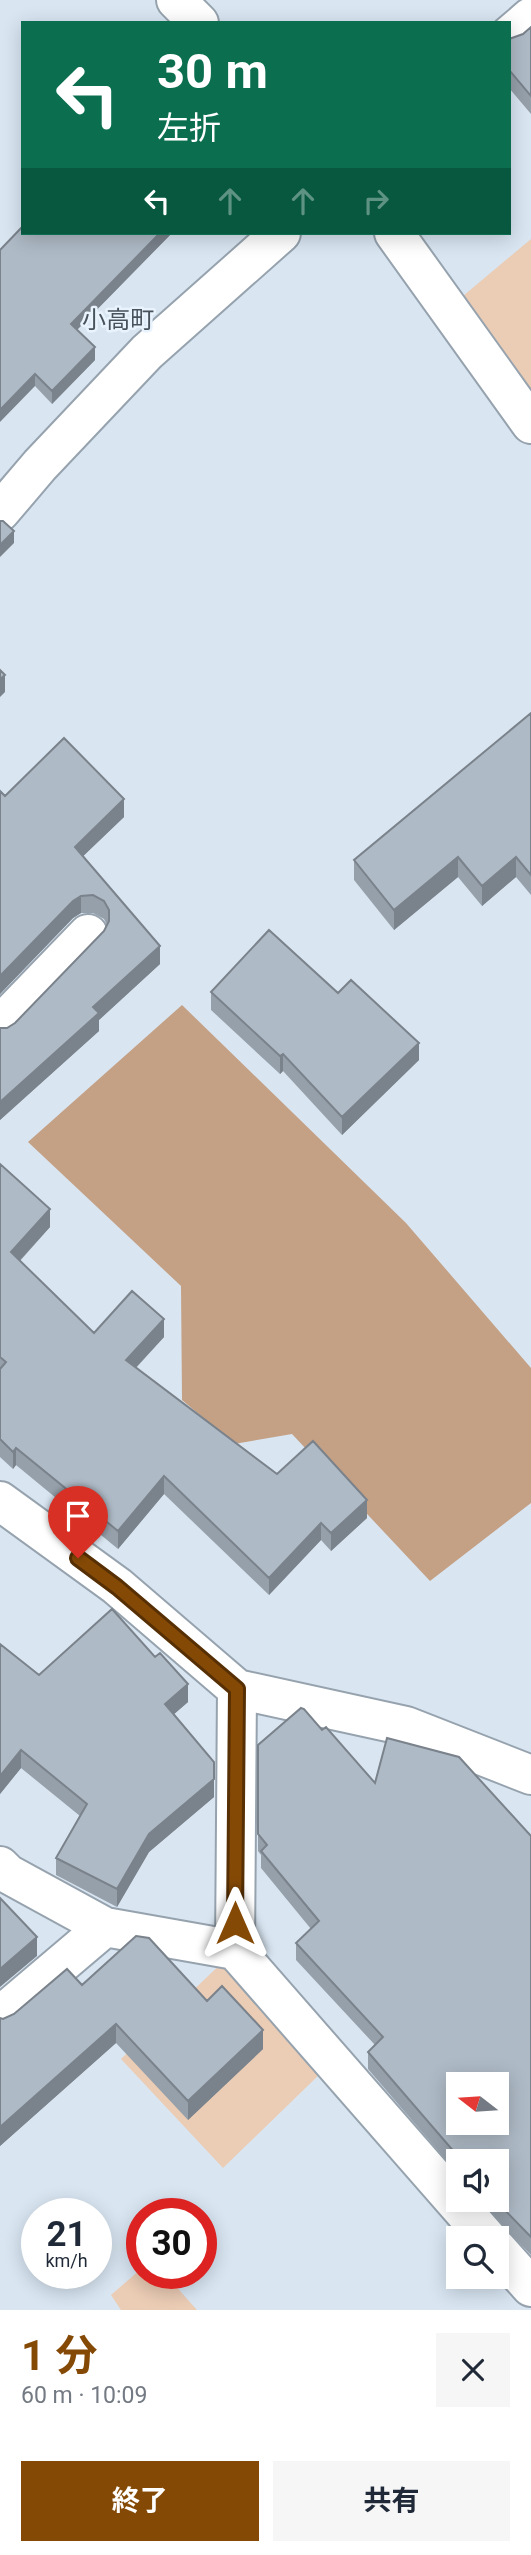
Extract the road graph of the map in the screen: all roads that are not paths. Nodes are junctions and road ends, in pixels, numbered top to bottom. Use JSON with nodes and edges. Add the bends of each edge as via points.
{"nodes":[{"id":1,"x":176,"y":0,"type":"edge"},
{"id":2,"x":531,"y":18,"type":"edge"},
{"id":3,"x":197,"y":21,"type":"edge"},
{"id":4,"x":511,"y":34,"type":"edge"},
{"id":5,"x":279,"y":235,"type":"edge"},
{"id":6,"x":395,"y":235,"type":"edge"},
{"id":7,"x":531,"y":424,"type":"edge"},
{"id":8,"x":0,"y":512,"type":"edge"},
{"id":9,"x":88,"y":934,"type":"dead end"},
{"id":10,"x":6,"y":1005,"type":"edge"},
{"id":11,"x":0,"y":1501,"type":"edge"},
{"id":12,"x":237,"y":1689,"type":"junction"},
{"id":13,"x":531,"y":1775,"type":"edge"},
{"id":14,"x":0,"y":1866,"type":"edge"},
{"id":15,"x":105,"y":1927,"type":"junction"},
{"id":16,"x":235,"y":1950,"type":"junction"},
{"id":17,"x":0,"y":2016,"type":"edge"},
{"id":18,"x":476,"y":2226,"type":"edge"},
{"id":19,"x":509,"y":2262,"type":"edge"},
{"id":20,"x":531,"y":2287,"type":"edge"}],
"edges":[{"from":1,"to":3,"type":"street"},
{"from":2,"to":4,"type":"street"},
{"from":5,"to":8,"type":"street","via":[[147,352]]},
{"from":6,"to":7,"type":"street"},
{"from":9,"to":10,"type":"street"},
{"from":11,"to":12,"type":"street","via":[[117,1587]]},
{"from":12,"to":13,"type":"street","via":[[406,1726]]},
{"from":12,"to":16,"type":"street"},
{"from":14,"to":15,"type":"street"},
{"from":15,"to":16,"type":"street"},
{"from":15,"to":17,"type":"street"},
{"from":16,"to":18,"type":"street"},
{"from":19,"to":20,"type":"street"}]}
